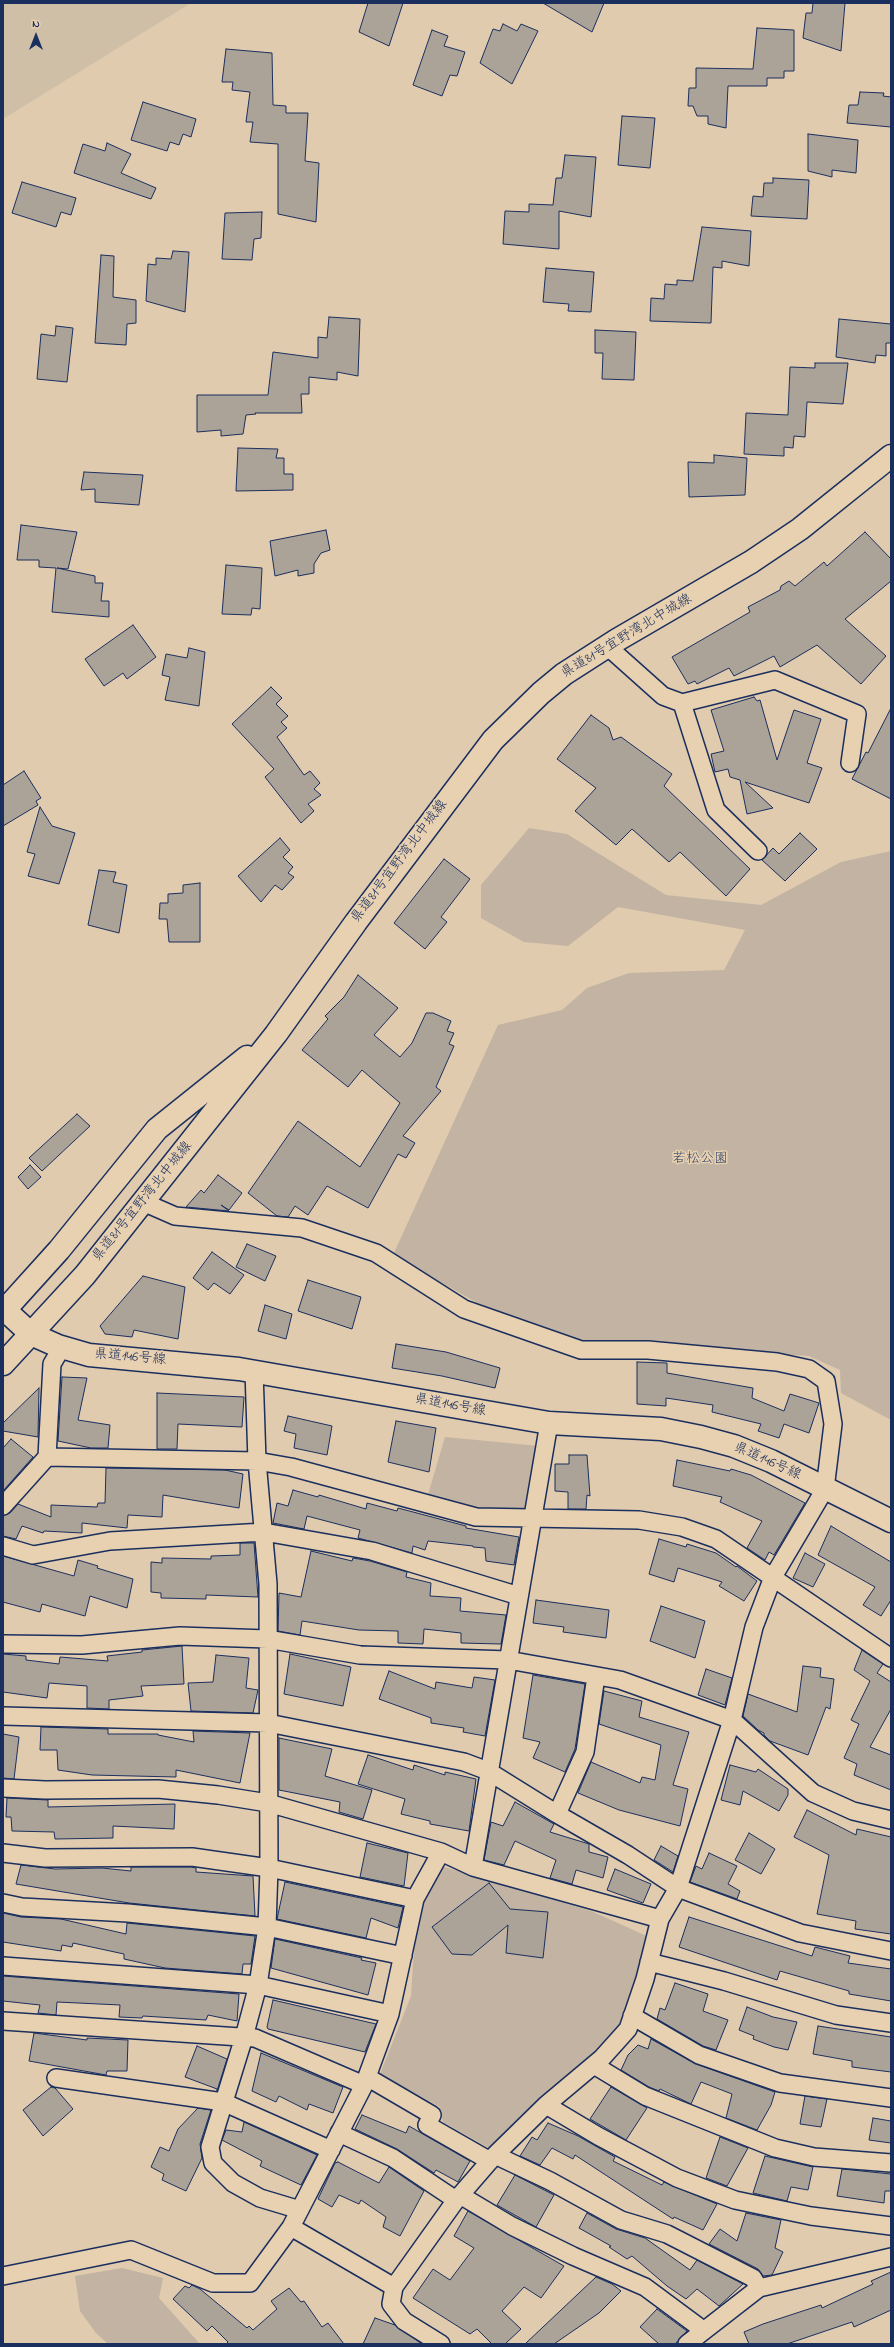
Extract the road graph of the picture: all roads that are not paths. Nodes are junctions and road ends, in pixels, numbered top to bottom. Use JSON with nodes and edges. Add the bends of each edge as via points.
{"nodes":[{"id":1,"x":891,"y":456,"type":"edge"},
{"id":2,"x":607,"y":646,"type":"junction"},
{"id":3,"x":682,"y":703,"type":"junction"},
{"id":4,"x":850,"y":763,"type":"dead end"},
{"id":5,"x":758,"y":851,"type":"dead end"},
{"id":6,"x":276,"y":1034,"type":"junction"},
{"id":7,"x":144,"y":1202,"type":"junction"},
{"id":8,"x":4,"y":1311,"type":"edge"},
{"id":9,"x":31,"y":1334,"type":"junction"},
{"id":10,"x":62,"y":1347,"type":"junction"},
{"id":11,"x":3,"y":1364,"type":"edge"},
{"id":12,"x":254,"y":1371,"type":"junction"},
{"id":13,"x":549,"y":1423,"type":"junction"},
{"id":14,"x":47,"y":1457,"type":"junction"},
{"id":15,"x":257,"y":1461,"type":"junction"},
{"id":16,"x":826,"y":1489,"type":"junction"},
{"id":17,"x":3,"y":1506,"type":"edge"},
{"id":18,"x":533,"y":1518,"type":"junction"},
{"id":19,"x":891,"y":1521,"type":"edge"},
{"id":20,"x":264,"y":1532,"type":"junction"},
{"id":21,"x":3,"y":1546,"type":"edge"},
{"id":22,"x":773,"y":1577,"type":"junction"},
{"id":23,"x":519,"y":1596,"type":"junction"},
{"id":24,"x":267,"y":1639,"type":"junction"},
{"id":25,"x":3,"y":1644,"type":"edge"},
{"id":26,"x":891,"y":1658,"type":"edge"},
{"id":27,"x":508,"y":1660,"type":"junction"},
{"id":28,"x":596,"y":1676,"type":"junction"},
{"id":29,"x":3,"y":1716,"type":"edge"},
{"id":30,"x":732,"y":1720,"type":"junction"},
{"id":31,"x":268,"y":1723,"type":"junction"},
{"id":32,"x":488,"y":1771,"type":"junction"},
{"id":33,"x":3,"y":1788,"type":"edge"},
{"id":34,"x":268,"y":1803,"type":"junction"},
{"id":35,"x":557,"y":1814,"type":"junction"},
{"id":36,"x":891,"y":1820,"type":"edge"},
{"id":37,"x":441,"y":1852,"type":"junction"},
{"id":38,"x":3,"y":1853,"type":"edge"},
{"id":39,"x":473,"y":1867,"type":"junction"},
{"id":40,"x":269,"y":1868,"type":"junction"},
{"id":41,"x":678,"y":1888,"type":"junction"},
{"id":42,"x":415,"y":1900,"type":"junction"},
{"id":43,"x":3,"y":1903,"type":"edge"},
{"id":44,"x":660,"y":1919,"type":"junction"},
{"id":45,"x":267,"y":1927,"type":"junction"},
{"id":46,"x":891,"y":1951,"type":"edge"},
{"id":47,"x":403,"y":1956,"type":"junction"},
{"id":48,"x":649,"y":1962,"type":"junction"},
{"id":49,"x":3,"y":1966,"type":"edge"},
{"id":50,"x":258,"y":1985,"type":"junction"},
{"id":51,"x":390,"y":2014,"type":"junction"},
{"id":52,"x":632,"y":2016,"type":"junction"},
{"id":53,"x":3,"y":2021,"type":"edge"},
{"id":54,"x":891,"y":2023,"type":"edge"},
{"id":55,"x":244,"y":2037,"type":"junction"},
{"id":56,"x":594,"y":2065,"type":"junction"},
{"id":57,"x":56,"y":2078,"type":"dead end"},
{"id":58,"x":365,"y":2081,"type":"junction"},
{"id":59,"x":891,"y":2098,"type":"edge"},
{"id":60,"x":223,"y":2102,"type":"junction"},
{"id":61,"x":546,"y":2105,"type":"junction"},
{"id":62,"x":339,"y":2133,"type":"junction"},
{"id":63,"x":331,"y":2150,"type":"junction"},
{"id":64,"x":493,"y":2158,"type":"junction"},
{"id":65,"x":891,"y":2163,"type":"edge"},
{"id":66,"x":458,"y":2198,"type":"junction"},
{"id":67,"x":300,"y":2210,"type":"junction"},
{"id":68,"x":891,"y":2226,"type":"edge"},
{"id":69,"x":291,"y":2227,"type":"junction"},
{"id":70,"x":891,"y":2257,"type":"edge"},
{"id":71,"x":3,"y":2276,"type":"edge"},
{"id":72,"x":394,"y":2287,"type":"junction"},
{"id":73,"x":759,"y":2288,"type":"junction"},
{"id":74,"x":703,"y":2330,"type":"junction"},
{"id":75,"x":441,"y":2344,"type":"edge"},
{"id":76,"x":687,"y":2344,"type":"edge"}],
"edges":[{"from":1,"to":2,"type":"main road","name":"県道81号宜野湾北中城線","via":[[800,529],[751,562]]},
{"from":2,"to":3,"type":"street","via":[[663,696]]},
{"from":2,"to":6,"type":"main road","name":"県道81号宜野湾北中城線","via":[[564,674],[493,740],[356,922]]},
{"from":3,"to":4,"type":"street","via":[[775,680],[857,714]]},
{"from":3,"to":5,"type":"street","via":[[716,810]]},
{"from":6,"to":7,"type":"main road","name":"県道81号宜野湾北中城線"},
{"from":6,"to":8,"type":"main road","name":"県道81号宜野湾北中城線","via":[[157,1128],[59,1250]]},
{"from":7,"to":9,"type":"main road","name":"県道81号宜野湾北中城線","via":[[71,1291]]},
{"from":7,"to":16,"type":"street","via":[[176,1216],[302,1228],[376,1253],[464,1310],[581,1350],[648,1350],[777,1362],[809,1369],[826,1381],[832,1424]]},
{"from":8,"to":9,"type":"main road","name":"県道146号線"},
{"from":9,"to":10,"type":"main road","name":"県道146号線"},
{"from":9,"to":11,"type":"main road","name":"県道81号宜野湾北中城線"},
{"from":10,"to":12,"type":"main road","name":"県道146号線","via":[[89,1355]]},
{"from":10,"to":14,"type":"street","via":[[52,1364]]},
{"from":12,"to":13,"type":"main road","name":"県道146号線"},
{"from":12,"to":15,"type":"street"},
{"from":13,"to":16,"type":"main road","name":"県道146号線","via":[[661,1429],[700,1437],[734,1446],[771,1461]]},
{"from":13,"to":18,"type":"street"},
{"from":14,"to":15,"type":"street"},
{"from":14,"to":17,"type":"street"},
{"from":15,"to":18,"type":"street","via":[[291,1466],[476,1517]]},
{"from":15,"to":20,"type":"street"},
{"from":16,"to":19,"type":"main road","name":"県道146号線"},
{"from":16,"to":22,"type":"street"},
{"from":18,"to":22,"type":"street","via":[[639,1520],[682,1527],[716,1539]]},
{"from":18,"to":23,"type":"street"},
{"from":20,"to":21,"type":"street","via":[[110,1541],[33,1555]]},
{"from":20,"to":23,"type":"street","via":[[372,1551]]},
{"from":20,"to":24,"type":"street","via":[[268,1584]]},
{"from":22,"to":26,"type":"street"},
{"from":22,"to":30,"type":"street","via":[[754,1627]]},
{"from":23,"to":27,"type":"street"},
{"from":24,"to":25,"type":"street","via":[[180,1636],[82,1646]]},
{"from":24,"to":27,"type":"street","via":[[360,1655]]},
{"from":24,"to":31,"type":"street"},
{"from":27,"to":28,"type":"street"},
{"from":27,"to":32,"type":"street"},
{"from":28,"to":30,"type":"street","via":[[620,1680]]},
{"from":28,"to":35,"type":"street","via":[[585,1752]]},
{"from":29,"to":31,"type":"street"},
{"from":30,"to":36,"type":"street","via":[[813,1793],[853,1811]]},
{"from":30,"to":41,"type":"street"},
{"from":31,"to":32,"type":"street","via":[[464,1762]]},
{"from":31,"to":34,"type":"street"},
{"from":32,"to":35,"type":"street"},
{"from":32,"to":39,"type":"street"},
{"from":33,"to":34,"type":"street","via":[[158,1789]]},
{"from":34,"to":37,"type":"street"},
{"from":34,"to":40,"type":"street"},
{"from":35,"to":41,"type":"street","via":[[628,1855]]},
{"from":37,"to":39,"type":"street"},
{"from":37,"to":42,"type":"street"},
{"from":38,"to":40,"type":"street","via":[[45,1858],[192,1857]]},
{"from":39,"to":44,"type":"street"},
{"from":40,"to":42,"type":"street"},
{"from":40,"to":45,"type":"street"},
{"from":41,"to":44,"type":"street"},
{"from":41,"to":46,"type":"street","via":[[800,1933]]},
{"from":42,"to":47,"type":"street"},
{"from":43,"to":45,"type":"street","via":[[22,1907],[128,1913]]},
{"from":44,"to":48,"type":"street"},
{"from":45,"to":47,"type":"street"},
{"from":45,"to":50,"type":"street"},
{"from":47,"to":51,"type":"street"},
{"from":48,"to":52,"type":"street"},
{"from":48,"to":54,"type":"street","via":[[724,1981],[836,2015]]},
{"from":49,"to":50,"type":"street"},
{"from":50,"to":51,"type":"street"},
{"from":50,"to":55,"type":"street"},
{"from":51,"to":58,"type":"street"},
{"from":52,"to":56,"type":"street","via":[[628,2029]]},
{"from":52,"to":59,"type":"street","via":[[699,2055],[780,2083]]},
{"from":53,"to":55,"type":"street"},
{"from":55,"to":58,"type":"street","via":[[255,2038]]},
{"from":55,"to":60,"type":"street"},
{"from":56,"to":61,"type":"street"},
{"from":56,"to":65,"type":"street","via":[[644,2096],[775,2148],[814,2157]]},
{"from":57,"to":60,"type":"street"},
{"from":58,"to":62,"type":"street"},
{"from":58,"to":64,"type":"street","via":[[432,2115],[427,2125]]},
{"from":60,"to":63,"type":"street"},
{"from":60,"to":67,"type":"street","via":[[210,2147],[213,2163],[233,2183],[260,2198]]},
{"from":61,"to":64,"type":"street"},
{"from":61,"to":68,"type":"street","via":[[677,2178],[735,2200],[811,2216]]},
{"from":62,"to":63,"type":"street"},
{"from":62,"to":66,"type":"street","via":[[393,2158]]},
{"from":63,"to":67,"type":"street"},
{"from":64,"to":66,"type":"street"},
{"from":64,"to":73,"type":"street","via":[[550,2181],[621,2220],[667,2234],[754,2278]]},
{"from":66,"to":72,"type":"street"},
{"from":66,"to":74,"type":"street","via":[[573,2256],[645,2287]]},
{"from":67,"to":69,"type":"street"},
{"from":69,"to":71,"type":"street","via":[[250,2283],[213,2283],[131,2250]]},
{"from":69,"to":72,"type":"street"},
{"from":70,"to":73,"type":"street"},
{"from":72,"to":75,"type":"street","via":[[391,2304],[404,2322]]},
{"from":73,"to":74,"type":"street"},
{"from":74,"to":76,"type":"street"}]}
